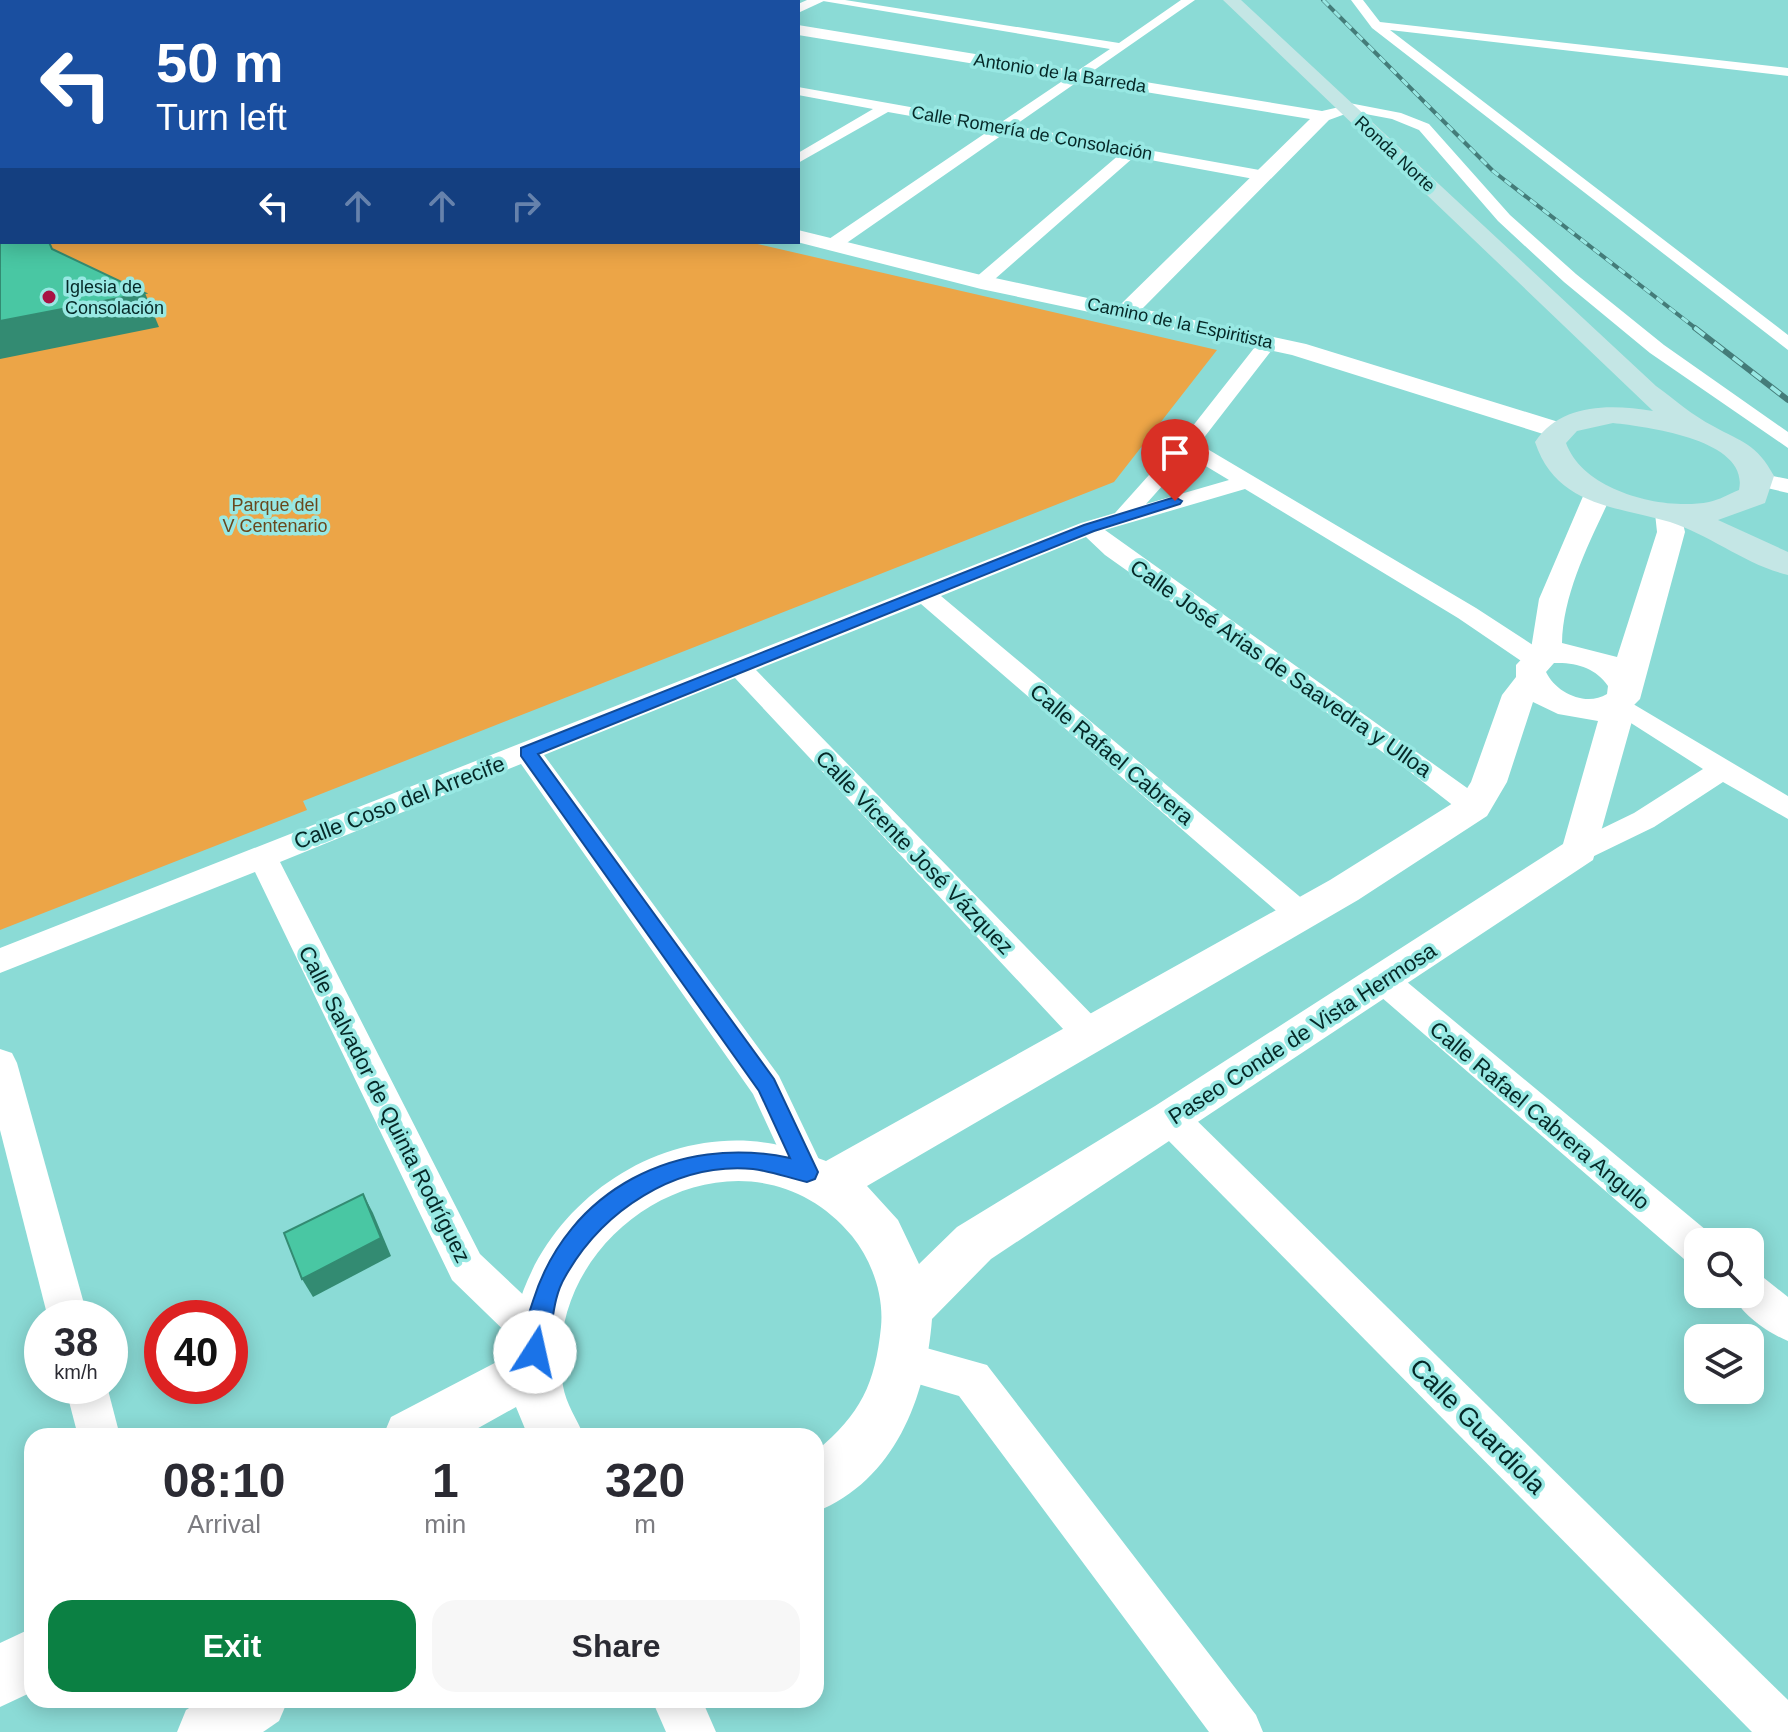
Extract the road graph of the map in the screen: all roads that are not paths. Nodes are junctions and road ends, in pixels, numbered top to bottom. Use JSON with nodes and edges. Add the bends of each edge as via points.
{"nodes":[{"id":1,"x":821,"y":0,"type":"edge"},
{"id":2,"x":1189,"y":0,"type":"edge"},
{"id":3,"x":1218,"y":0,"type":"edge"},
{"id":4,"x":1231,"y":0,"type":"edge"},
{"id":5,"x":1357,"y":0,"type":"edge"},
{"id":6,"x":800,"y":8,"type":"edge"},
{"id":7,"x":1376,"y":25,"type":"junction"},
{"id":8,"x":800,"y":30,"type":"edge"},
{"id":9,"x":1122,"y":47,"type":"junction"},
{"id":10,"x":1788,"y":72,"type":"edge"},
{"id":11,"x":1076,"y":75,"type":"junction"},
{"id":12,"x":800,"y":91,"type":"edge"},
{"id":13,"x":1042,"y":92,"type":"junction"},
{"id":14,"x":1081,"y":98,"type":"dead end"},
{"id":15,"x":886,"y":107,"type":"junction"},
{"id":16,"x":1345,"y":107,"type":"junction"},
{"id":17,"x":1323,"y":116,"type":"junction"},
{"id":18,"x":1000,"y":128,"type":"junction"},
{"id":19,"x":1281,"y":134,"type":"dead end"},
{"id":20,"x":1304,"y":137,"type":"junction"},
{"id":21,"x":1132,"y":151,"type":"junction"},
{"id":22,"x":800,"y":158,"type":"edge"},
{"id":23,"x":1265,"y":176,"type":"junction"},
{"id":24,"x":800,"y":237,"type":"edge"},
{"id":25,"x":832,"y":245,"type":"junction"},
{"id":26,"x":981,"y":282,"type":"junction"},
{"id":27,"x":1558,"y":309,"type":"junction"},
{"id":28,"x":1127,"y":311,"type":"junction"},
{"id":29,"x":1269,"y":342,"type":"junction"},
{"id":30,"x":1788,"y":344,"type":"edge"},
{"id":31,"x":1589,"y":416,"type":"junction"},
{"id":32,"x":1556,"y":430,"type":"junction"},
{"id":33,"x":1699,"y":430,"type":"junction"},
{"id":34,"x":1788,"y":442,"type":"edge"},
{"id":35,"x":1186,"y":445,"type":"junction"},
{"id":36,"x":1250,"y":481,"type":"junction"},
{"id":37,"x":1788,"y":486,"type":"edge"},
{"id":38,"x":1598,"y":494,"type":"junction"},
{"id":39,"x":1762,"y":498,"type":"junction"},
{"id":40,"x":1673,"y":513,"type":"junction"},
{"id":41,"x":1125,"y":515,"type":"junction"},
{"id":42,"x":1089,"y":528,"type":"junction"},
{"id":43,"x":1788,"y":565,"type":"edge"},
{"id":44,"x":924,"y":594,"type":"junction"},
{"id":45,"x":1538,"y":664,"type":"junction"},
{"id":46,"x":739,"y":667,"type":"junction"},
{"id":47,"x":1618,"y":699,"type":"junction"},
{"id":48,"x":527,"y":752,"type":"junction"},
{"id":49,"x":1721,"y":770,"type":"junction"},
{"id":50,"x":1474,"y":807,"type":"junction"},
{"id":51,"x":1788,"y":809,"type":"edge"},
{"id":52,"x":1580,"y":851,"type":"junction"},
{"id":53,"x":262,"y":856,"type":"junction"},
{"id":54,"x":1300,"y":914,"type":"junction"},
{"id":55,"x":0,"y":961,"type":"edge"},
{"id":56,"x":1384,"y":981,"type":"junction"},
{"id":57,"x":1091,"y":1036,"type":"junction"},
{"id":58,"x":0,"y":1063,"type":"edge"},
{"id":59,"x":1171,"y":1119,"type":"junction"},
{"id":60,"x":818,"y":1178,"type":"junction"},
{"id":61,"x":1684,"y":1235,"type":"edge"},
{"id":62,"x":63,"y":1300,"type":"edge"},
{"id":63,"x":1764,"y":1302,"type":"edge"},
{"id":64,"x":908,"y":1308,"type":"junction"},
{"id":65,"x":1788,"y":1322,"type":"edge"},
{"id":66,"x":535,"y":1352,"type":"junction"},
{"id":67,"x":905,"y":1362,"type":"junction"},
{"id":68,"x":91,"y":1404,"type":"edge"},
{"id":69,"x":97,"y":1428,"type":"edge"},
{"id":70,"x":422,"y":1428,"type":"edge"},
{"id":71,"x":551,"y":1428,"type":"edge"},
{"id":72,"x":824,"y":1479,"type":"edge"},
{"id":73,"x":24,"y":1663,"type":"edge"},
{"id":74,"x":0,"y":1677,"type":"edge"},
{"id":75,"x":246,"y":1708,"type":"edge"},
{"id":76,"x":680,"y":1708,"type":"edge"},
{"id":77,"x":208,"y":1732,"type":"edge"},
{"id":78,"x":692,"y":1732,"type":"edge"},
{"id":79,"x":1239,"y":1732,"type":"edge"},
{"id":80,"x":1786,"y":1732,"type":"edge"}],
"edges":[{"from":1,"to":6,"type":"street"},
{"from":1,"to":9,"type":"street"},
{"from":2,"to":9,"type":"street"},
{"from":3,"to":4,"type":"street"},
{"from":4,"to":16,"type":"main road","name":"Ronda Norte"},
{"from":5,"to":7,"type":"street"},
{"from":7,"to":10,"type":"street"},
{"from":7,"to":30,"type":"street"},
{"from":8,"to":11,"type":"street","name":"Antonio de la Barreda"},
{"from":9,"to":11,"type":"street"},
{"from":11,"to":13,"type":"street"},
{"from":11,"to":17,"type":"street","name":"Antonio de la Barreda"},
{"from":12,"to":15,"type":"street","name":"Calle Romería de Consolación"},
{"from":13,"to":14,"type":"street"},
{"from":13,"to":18,"type":"street"},
{"from":15,"to":18,"type":"street","name":"Calle Romería de Consolación"},
{"from":15,"to":22,"type":"street"},
{"from":16,"to":17,"type":"street","name":"Antonio de la Barreda"},
{"from":16,"to":27,"type":"main road","name":"Ronda Norte"},
{"from":16,"to":34,"type":"street","via":[[1424,127],[1495,208],[1570,278],[1657,349]]},
{"from":17,"to":20,"type":"street","name":"Antonio de la Barreda"},
{"from":18,"to":21,"type":"street","name":"Calle Romería de Consolación"},
{"from":18,"to":25,"type":"street"},
{"from":19,"to":20,"type":"street"},
{"from":20,"to":23,"type":"street","name":"Antonio de la Barreda"},
{"from":21,"to":23,"type":"street","name":"Calle Romería de Consolación"},
{"from":21,"to":26,"type":"street"},
{"from":23,"to":28,"type":"street","name":"Antonio de la Barreda"},
{"from":24,"to":25,"type":"street","name":"Camino de la Espiritista"},
{"from":25,"to":26,"type":"street","name":"Camino de la Espiritista"},
{"from":26,"to":28,"type":"street","name":"Camino de la Espiritista"},
{"from":27,"to":31,"type":"main road","name":"Ronda Norte","via":[[1604,391]]},
{"from":27,"to":33,"type":"main road","name":"Ronda Norte","via":[[1646,392]]},
{"from":28,"to":29,"type":"street","name":"Camino de la Espiritista"},
{"from":29,"to":32,"type":"street","name":"Camino de la Espiritista"},
{"from":29,"to":35,"type":"street"},
{"from":31,"to":32,"type":"main road","name":"Ronda Norte"},
{"from":31,"to":33,"type":"main road","name":"Ronda Norte","via":[[1642,416]]},
{"from":32,"to":38,"type":"main road","via":[[1549,441],[1550,454],[1559,468]]},
{"from":33,"to":39,"type":"main road","name":"Ronda Norte","via":[[1753,465]]},
{"from":35,"to":36,"type":"street"},
{"from":35,"to":41,"type":"street"},
{"from":36,"to":41,"type":"street","name":"Calle Coso del Arrecife"},
{"from":36,"to":45,"type":"street"},
{"from":37,"to":39,"type":"street"},
{"from":38,"to":40,"type":"main road"},
{"from":38,"to":45,"type":"street","via":[[1547,623]]},
{"from":39,"to":40,"type":"main road","via":[[1724,510]]},
{"from":40,"to":43,"type":"main road"},
{"from":40,"to":47,"type":"street"},
{"from":41,"to":42,"type":"street","name":"Calle Coso del Arrecife"},
{"from":42,"to":44,"type":"street","name":"Calle Coso del Arrecife"},
{"from":42,"to":50,"type":"street","name":"Calle José Arias de Saavedra y Ulloa"},
{"from":44,"to":46,"type":"street","name":"Calle Coso del Arrecife"},
{"from":44,"to":54,"type":"street","name":"Calle Rafael Cabrera"},
{"from":45,"to":47,"type":"street","via":[[1574,653],[1602,662],[1613,669]]},
{"from":45,"to":47,"type":"street","via":[[1538,689],[1564,704],[1580,708]]},
{"from":45,"to":50,"type":"street","via":[[1519,695],[1489,782]]},
{"from":46,"to":48,"type":"street","name":"Calle Coso del Arrecife"},
{"from":46,"to":57,"type":"street","name":"Calle Vicente José Vázquez"},
{"from":47,"to":49,"type":"street"},
{"from":47,"to":52,"type":"street"},
{"from":48,"to":53,"type":"street","name":"Calle Coso del Arrecife"},
{"from":48,"to":60,"type":"street","via":[[767,1086]]},
{"from":49,"to":51,"type":"street"},
{"from":49,"to":52,"type":"street","via":[[1644,820]]},
{"from":50,"to":54,"type":"street"},
{"from":52,"to":56,"type":"street","name":"Paseo Conde de Vista Hermosa"},
{"from":53,"to":55,"type":"street","name":"Calle Coso del Arrecife"},
{"from":53,"to":66,"type":"street","name":"Calle Salvador de Quinta Rodríguez","via":[[466,1267]]},
{"from":54,"to":57,"type":"street"},
{"from":56,"to":59,"type":"street","name":"Paseo Conde de Vista Hermosa"},
{"from":56,"to":61,"type":"street","name":"Calle Rafael Cabrera Angulo"},
{"from":57,"to":60,"type":"street"},
{"from":58,"to":62,"type":"street"},
{"from":59,"to":64,"type":"street","name":"Paseo Conde de Vista Hermosa","via":[[974,1243]]},
{"from":59,"to":80,"type":"street","name":"Calle Guardiola"},
{"from":60,"to":64,"type":"street","via":[[868,1215],[896,1257]]},
{"from":60,"to":66,"type":"street","via":[[752,1160],[694,1164],[637,1186],[589,1223],[553,1274]]},
{"from":63,"to":65,"type":"street"},
{"from":64,"to":67,"type":"street"},
{"from":66,"to":70,"type":"street"},
{"from":66,"to":71,"type":"street"},
{"from":67,"to":72,"type":"street","via":[[886,1413],[851,1458]]},
{"from":67,"to":79,"type":"street","via":[[972,1379]]},
{"from":68,"to":69,"type":"street"},
{"from":73,"to":74,"type":"street"},
{"from":75,"to":77,"type":"street"},
{"from":76,"to":78,"type":"street"}]}
